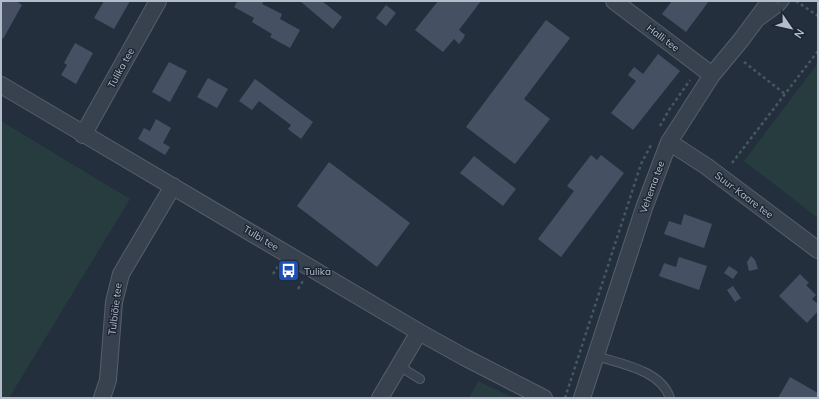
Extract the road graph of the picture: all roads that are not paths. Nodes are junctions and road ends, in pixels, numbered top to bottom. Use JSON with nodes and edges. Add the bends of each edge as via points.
{"nodes":[{"id":1,"x":158,"y":1,"type":"edge"},
{"id":2,"x":614,"y":1,"type":"edge"},
{"id":3,"x":770,"y":1,"type":"edge"},
{"id":4,"x":784,"y":1,"type":"edge"},
{"id":5,"x":749,"y":30,"type":"junction"},
{"id":6,"x":712,"y":75,"type":"junction"},
{"id":7,"x":1,"y":85,"type":"edge"},
{"id":8,"x":83,"y":135,"type":"junction"},
{"id":9,"x":670,"y":142,"type":"junction"},
{"id":10,"x":173,"y":186,"type":"junction"},
{"id":11,"x":818,"y":250,"type":"edge"},
{"id":12,"x":419,"y":332,"type":"junction"},
{"id":13,"x":596,"y":356,"type":"junction"},
{"id":14,"x":399,"y":366,"type":"junction"},
{"id":15,"x":420,"y":379,"type":"dead end"},
{"id":16,"x":102,"y":398,"type":"edge"},
{"id":17,"x":380,"y":398,"type":"edge"},
{"id":18,"x":544,"y":398,"type":"edge"},
{"id":19,"x":582,"y":398,"type":"edge"},
{"id":20,"x":670,"y":398,"type":"edge"}],
"edges":[{"from":1,"to":8,"type":"street","name":"Tulika tee"},
{"from":2,"to":6,"type":"street","name":"Halli tee"},
{"from":3,"to":5,"type":"street","name":"Vehema tee"},
{"from":4,"to":5,"type":"lane","via":[[780,7]]},
{"from":5,"to":6,"type":"street","name":"Vehema tee"},
{"from":6,"to":9,"type":"street","name":"Vehema tee"},
{"from":7,"to":8,"type":"street","name":"Tulbi tee"},
{"from":8,"to":10,"type":"street","name":"Tulbi tee"},
{"from":9,"to":11,"type":"street","name":"Suur-Kaare tee"},
{"from":9,"to":13,"type":"street","name":"Vehema tee","via":[[644,208]]},
{"from":10,"to":12,"type":"street","name":"Tulbi tee"},
{"from":10,"to":16,"type":"street","name":"Tulbiõie tee","via":[[120,274],[114,302],[108,380]]},
{"from":12,"to":14,"type":"street"},
{"from":12,"to":18,"type":"street","name":"Tulbi tee"},
{"from":13,"to":19,"type":"street","name":"Vehema tee"},
{"from":13,"to":20,"type":"lane","via":[[647,374],[660,382]]},
{"from":14,"to":15,"type":"lane"},
{"from":14,"to":17,"type":"street"}]}
